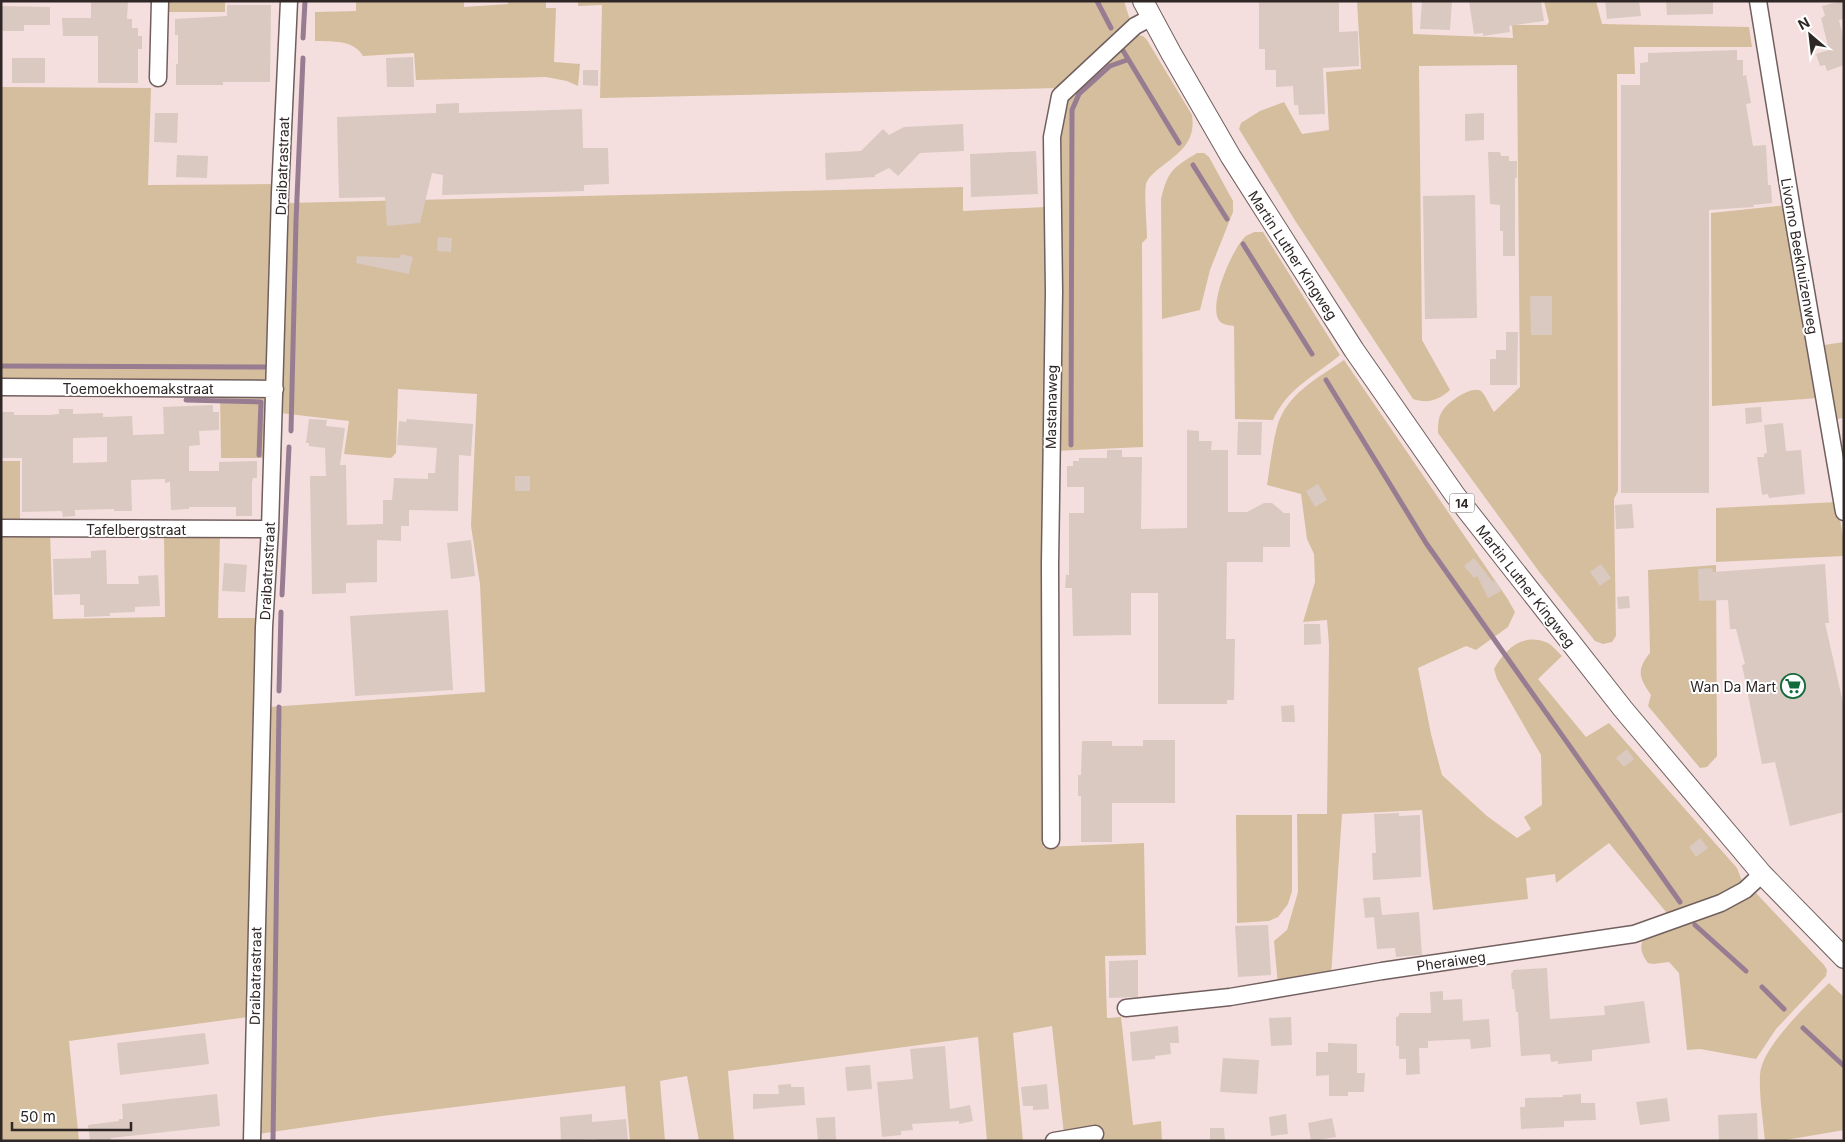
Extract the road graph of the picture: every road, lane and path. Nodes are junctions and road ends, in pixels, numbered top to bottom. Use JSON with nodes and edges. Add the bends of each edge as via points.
{"nodes":[{"id":1,"x":160,"y":1,"type":"edge"},
{"id":2,"x":289,"y":1,"type":"edge"},
{"id":3,"x":1758,"y":1,"type":"edge"},
{"id":4,"x":1148,"y":9,"type":"edge"},
{"id":5,"x":158,"y":78,"type":"dead end"},
{"id":6,"x":1,"y":387,"type":"edge"},
{"id":7,"x":275,"y":389,"type":"junction"},
{"id":8,"x":1844,"y":512,"type":"edge"},
{"id":9,"x":1,"y":528,"type":"edge"},
{"id":10,"x":270,"y":529,"type":"junction"},
{"id":11,"x":1051,"y":840,"type":"dead end"},
{"id":12,"x":1762,"y":874,"type":"junction"},
{"id":13,"x":1844,"y":958,"type":"edge"},
{"id":14,"x":1126,"y":1008,"type":"dead end"},
{"id":15,"x":1095,"y":1134,"type":"dead end"},
{"id":16,"x":252,"y":1141,"type":"edge"},
{"id":17,"x":1054,"y":1141,"type":"edge"}],
"edges":[{"from":1,"to":5,"type":"street"},
{"from":2,"to":7,"type":"street","name":"Draibatrastraat"},
{"from":3,"to":8,"type":"street","name":"Livorno Beekhuizenweg"},
{"from":4,"to":11,"type":"street","name":"Mastanaweg","via":[[1135,26],[1060,96],[1052,137]]},
{"from":4,"to":12,"type":"main road","name":"Martin Luther Kingweg","number":"14","via":[[1240,172],[1354,350],[1455,495],[1623,709]]},
{"from":6,"to":7,"type":"street","name":"Toemoekhoemakstraat"},
{"from":7,"to":10,"type":"street","name":"Draibatrastraat"},
{"from":9,"to":10,"type":"street","name":"Tafelbergstraat"},
{"from":10,"to":16,"type":"street","name":"Draibatrastraat","via":[[264,627]]},
{"from":12,"to":13,"type":"main road","name":"Martin Luther Kingweg","number":"14"},
{"from":12,"to":14,"type":"street","name":"Pheraiweg","via":[[1745,890],[1720,903],[1634,934],[1230,997]]},
{"from":15,"to":17,"type":"street"}]}
